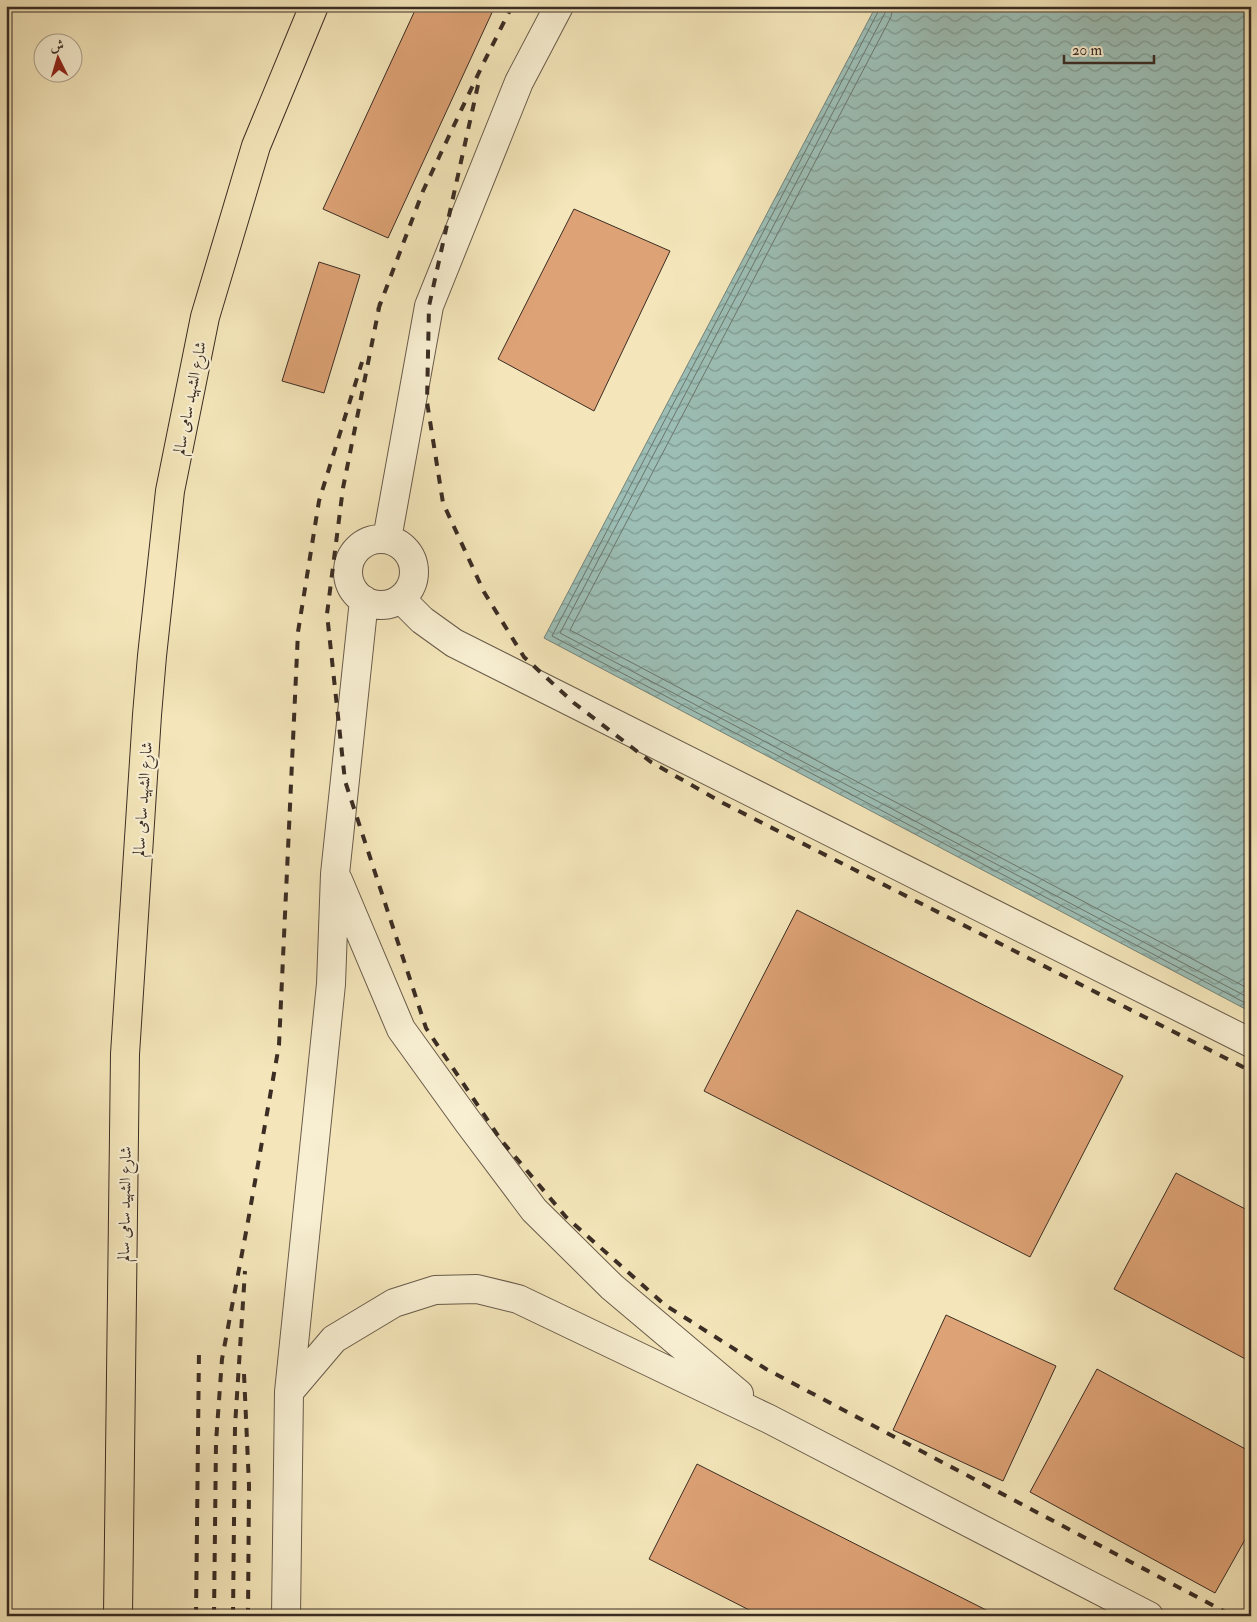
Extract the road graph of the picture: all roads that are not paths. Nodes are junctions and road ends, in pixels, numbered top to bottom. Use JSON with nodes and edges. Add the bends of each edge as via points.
{"nodes":[{"id":1,"x":314,"y":6,"type":"edge"},
{"id":2,"x":559,"y":6,"type":"edge"},
{"id":3,"x":387,"y":539,"type":"junction"},
{"id":4,"x":401,"y":599,"type":"junction"},
{"id":5,"x":364,"y":600,"type":"junction"},
{"id":6,"x":336,"y":874,"type":"junction"},
{"id":7,"x":1251,"y":1042,"type":"edge"},
{"id":8,"x":289,"y":1392,"type":"junction"},
{"id":9,"x":769,"y":1419,"type":"junction"},
{"id":10,"x":118,"y":1616,"type":"edge"},
{"id":11,"x":286,"y":1616,"type":"edge"},
{"id":12,"x":1149,"y":1616,"type":"edge"}],
"edges":[{"from":1,"to":10,"type":"main road","name":"شارع الشهيد سامى سالم","via":[[256,146],[205,317],[170,491],[147,714],[126,1054]]},
{"from":2,"to":3,"type":"lane","via":[[519,82],[429,306]]},
{"from":3,"to":4,"type":"lane","via":[[409,553],[414,564],[415,577]]},
{"from":3,"to":5,"type":"lane","via":[[362,545],[353,555],[349,580]]},
{"from":4,"to":5,"type":"lane","via":[[389,605],[375,605]]},
{"from":4,"to":7,"type":"lane","via":[[422,620],[454,643]]},
{"from":5,"to":6,"type":"lane"},
{"from":6,"to":8,"type":"lane","via":[[331,984]]},
{"from":6,"to":9,"type":"lane","via":[[401,1029],[534,1210],[612,1287]]},
{"from":8,"to":9,"type":"lane","via":[[334,1339],[394,1303],[435,1290],[477,1289],[518,1300]]},
{"from":8,"to":11,"type":"lane"},
{"from":9,"to":12,"type":"lane"}]}
